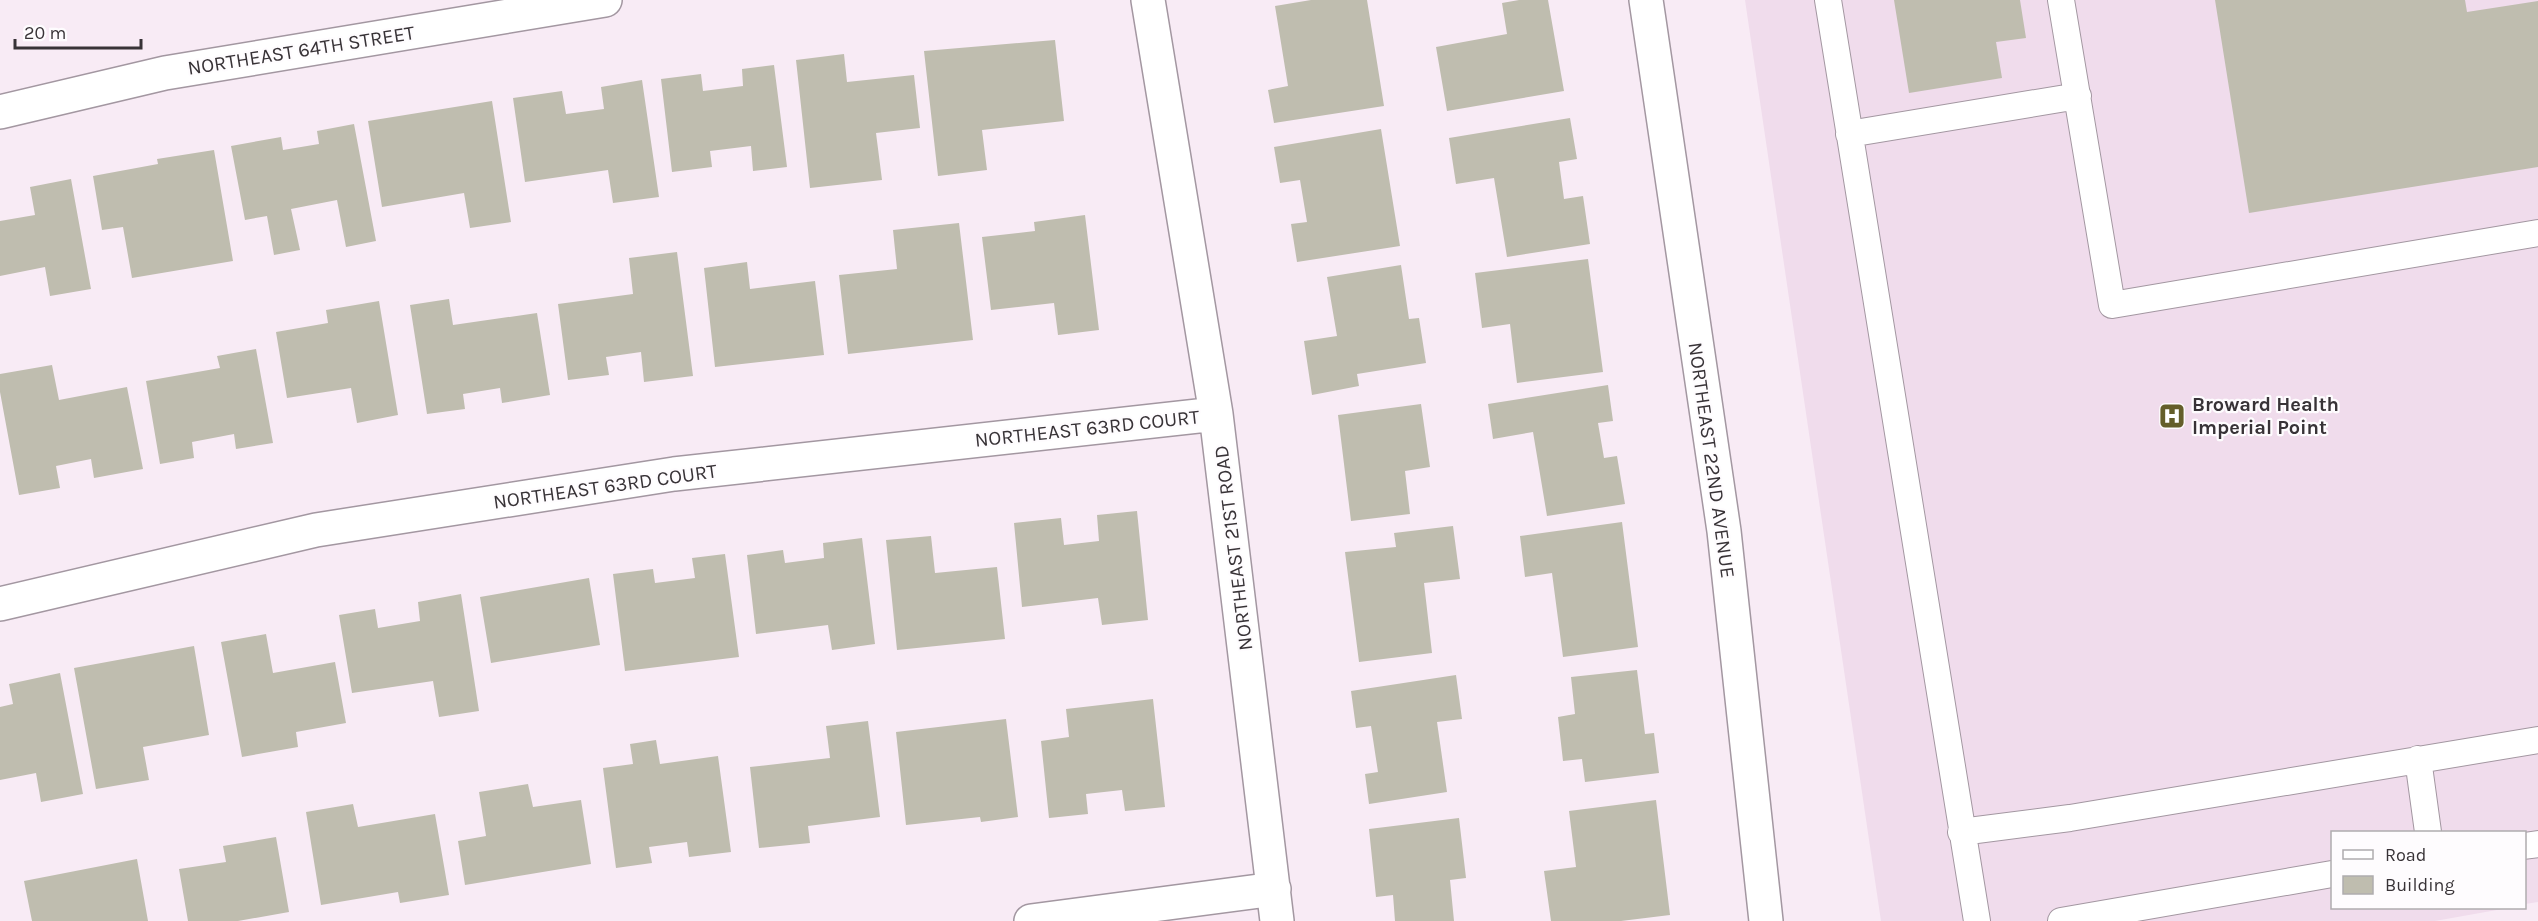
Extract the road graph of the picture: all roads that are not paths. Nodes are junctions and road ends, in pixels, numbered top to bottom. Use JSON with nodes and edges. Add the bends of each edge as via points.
{"nodes":[{"id":1,"x":605,"y":0,"type":"edge"},
{"id":2,"x":1148,"y":0,"type":"edge"},
{"id":3,"x":1646,"y":0,"type":"edge"},
{"id":4,"x":1828,"y":0,"type":"edge"},
{"id":5,"x":2061,"y":0,"type":"edge"},
{"id":6,"x":2078,"y":96,"type":"junction"},
{"id":7,"x":0,"y":111,"type":"edge"},
{"id":8,"x":1849,"y":134,"type":"junction"},
{"id":9,"x":2538,"y":233,"type":"edge"},
{"id":10,"x":1216,"y":414,"type":"junction"},
{"id":11,"x":0,"y":604,"type":"edge"},
{"id":12,"x":2538,"y":740,"type":"edge"},
{"id":13,"x":2418,"y":759,"type":"junction"},
{"id":14,"x":2428,"y":831,"type":"edge"},
{"id":15,"x":1961,"y":832,"type":"junction"},
{"id":16,"x":2331,"y":874,"type":"edge"},
{"id":17,"x":1274,"y":889,"type":"junction"},
{"id":18,"x":1031,"y":921,"type":"edge"},
{"id":19,"x":1277,"y":921,"type":"edge"},
{"id":20,"x":1766,"y":921,"type":"edge"},
{"id":21,"x":1977,"y":921,"type":"edge"},
{"id":22,"x":2061,"y":921,"type":"edge"}],
"edges":[{"from":1,"to":7,"type":"street","name":"NORTHEAST 64TH STREET","via":[[165,73]]},
{"from":2,"to":10,"type":"street","name":"NORTHEAST 21ST ROAD"},
{"from":3,"to":20,"type":"street","name":"NORTHEAST 22ND AVENUE","via":[[1724,531]]},
{"from":4,"to":8,"type":"lane"},
{"from":5,"to":6,"type":"lane"},
{"from":6,"to":8,"type":"lane"},
{"from":6,"to":9,"type":"lane","via":[[2112,305]]},
{"from":8,"to":15,"type":"lane"},
{"from":10,"to":11,"type":"street","name":"NORTHEAST 63RD COURT","via":[[674,474],[316,530]]},
{"from":10,"to":17,"type":"street","name":"NORTHEAST 21ST ROAD"},
{"from":12,"to":13,"type":"lane"},
{"from":13,"to":14,"type":"lane"},
{"from":13,"to":15,"type":"lane","via":[[2070,818]]},
{"from":15,"to":21,"type":"lane"},
{"from":16,"to":22,"type":"lane"},
{"from":17,"to":18,"type":"street"},
{"from":17,"to":19,"type":"street","name":"NORTHEAST 21ST ROAD"}]}
